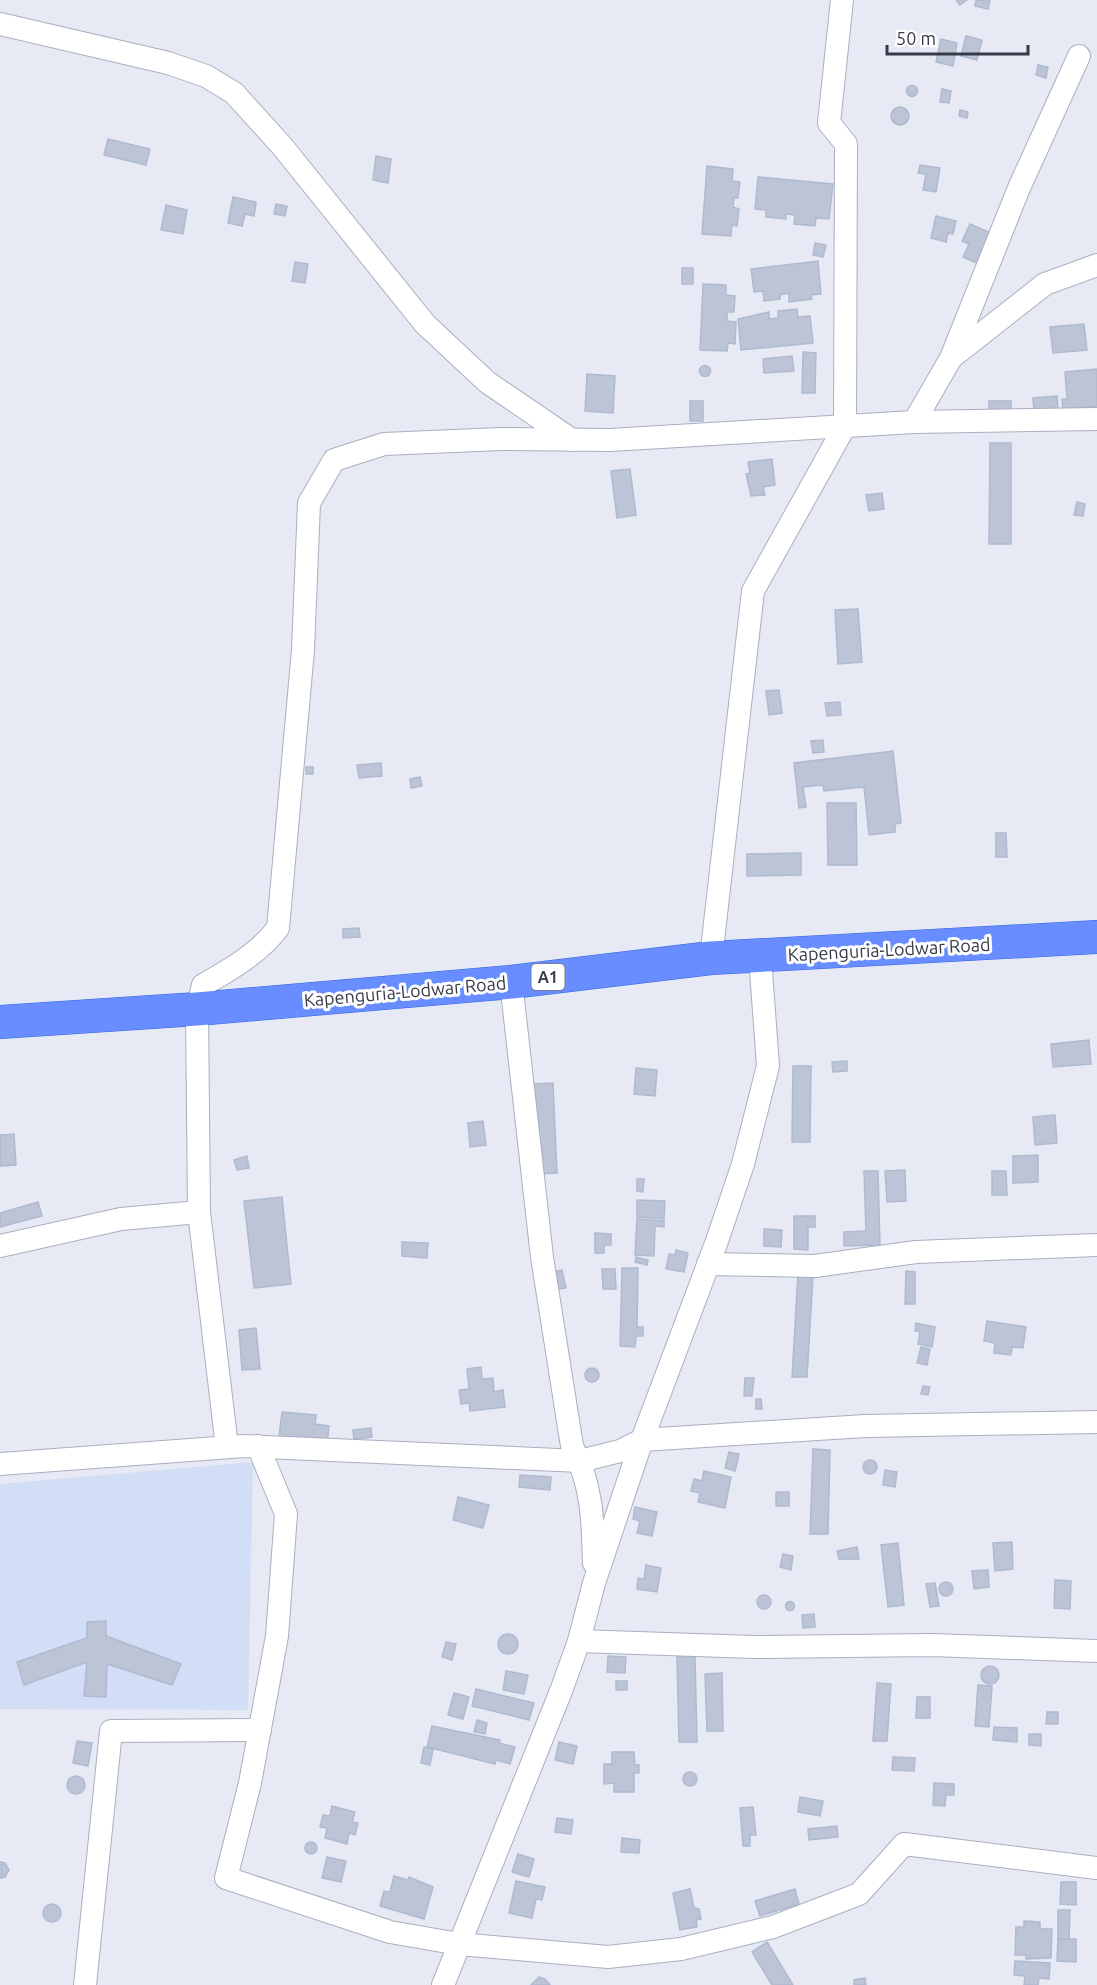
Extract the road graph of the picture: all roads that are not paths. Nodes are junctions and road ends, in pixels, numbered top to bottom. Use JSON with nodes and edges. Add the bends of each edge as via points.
{"nodes":[{"id":1,"x":843,"y":0,"type":"edge"},
{"id":2,"x":0,"y":24,"type":"edge"},
{"id":3,"x":1079,"y":56,"type":"dead end"},
{"id":4,"x":1097,"y":265,"type":"edge"},
{"id":5,"x":951,"y":358,"type":"junction"},
{"id":6,"x":1097,"y":419,"type":"edge"},
{"id":7,"x":914,"y":422,"type":"junction"},
{"id":8,"x":845,"y":426,"type":"junction"},
{"id":9,"x":572,"y":440,"type":"junction"},
{"id":10,"x":1097,"y":937,"type":"edge"},
{"id":11,"x":760,"y":957,"type":"junction"},
{"id":12,"x":711,"y":958,"type":"junction"},
{"id":13,"x":511,"y":982,"type":"junction"},
{"id":14,"x":197,"y":1009,"type":"junction"},
{"id":15,"x":0,"y":1022,"type":"edge"},
{"id":16,"x":199,"y":1212,"type":"junction"},
{"id":17,"x":1097,"y":1245,"type":"edge"},
{"id":18,"x":0,"y":1246,"type":"edge"},
{"id":19,"x":708,"y":1264,"type":"junction"},
{"id":20,"x":1097,"y":1422,"type":"edge"},
{"id":21,"x":642,"y":1440,"type":"junction"},
{"id":22,"x":258,"y":1446,"type":"junction"},
{"id":23,"x":227,"y":1448,"type":"junction"},
{"id":24,"x":580,"y":1461,"type":"junction"},
{"id":25,"x":0,"y":1464,"type":"edge"},
{"id":26,"x":594,"y":1583,"type":"junction"},
{"id":27,"x":579,"y":1641,"type":"junction"},
{"id":28,"x":1097,"y":1651,"type":"edge"},
{"id":29,"x":260,"y":1730,"type":"junction"},
{"id":30,"x":1097,"y":1868,"type":"edge"},
{"id":31,"x":459,"y":1944,"type":"junction"},
{"id":32,"x":85,"y":1985,"type":"edge"},
{"id":33,"x":443,"y":1985,"type":"edge"}],
"edges":[{"from":1,"to":8,"type":"street","via":[[829,123],[846,144]]},
{"from":2,"to":9,"type":"street","via":[[168,63],[206,76],[234,93],[282,146],[425,324],[487,382]]},
{"from":3,"to":5,"type":"street","via":[[1019,188]]},
{"from":4,"to":5,"type":"street","via":[[1045,284]]},
{"from":5,"to":7,"type":"street"},
{"from":6,"to":7,"type":"street"},
{"from":7,"to":8,"type":"street"},
{"from":8,"to":9,"type":"street"},
{"from":8,"to":12,"type":"street","via":[[753,591]]},
{"from":9,"to":14,"type":"street","via":[[384,444],[334,460],[309,503],[303,650],[278,928],[267,942],[203,985]]},
{"from":10,"to":11,"type":"highway","name":"Kapenguria-Lodwar Road","number":"A1"},
{"from":11,"to":12,"type":"highway","name":"Kapenguria-Lodwar Road","number":"A1"},
{"from":11,"to":19,"type":"street","via":[[768,1066],[742,1164]]},
{"from":12,"to":13,"type":"highway","name":"Kapenguria-Lodwar Road","number":"A1"},
{"from":13,"to":14,"type":"highway","name":"Kapenguria-Lodwar Road","number":"A1"},
{"from":13,"to":24,"type":"street","via":[[542,1257],[572,1446]]},
{"from":14,"to":15,"type":"highway","name":"Kapenguria-Lodwar Road","number":"A1"},
{"from":14,"to":16,"type":"street"},
{"from":16,"to":18,"type":"street","via":[[120,1219]]},
{"from":16,"to":23,"type":"street"},
{"from":17,"to":19,"type":"street","via":[[916,1252],[815,1266]]},
{"from":19,"to":21,"type":"street"},
{"from":20,"to":21,"type":"street","via":[[865,1426]]},
{"from":21,"to":24,"type":"street","via":[[620,1451]]},
{"from":21,"to":26,"type":"street"},
{"from":22,"to":23,"type":"street"},
{"from":22,"to":24,"type":"street"},
{"from":22,"to":29,"type":"street","via":[[286,1514],[277,1636]]},
{"from":23,"to":25,"type":"street"},
{"from":24,"to":26,"type":"street","via":[[593,1509]]},
{"from":26,"to":27,"type":"street"},
{"from":27,"to":28,"type":"street"},
{"from":27,"to":31,"type":"street"},
{"from":29,"to":31,"type":"street","via":[[226,1878],[390,1932]]},
{"from":29,"to":32,"type":"street","via":[[111,1731]]},
{"from":30,"to":31,"type":"street","via":[[904,1844],[859,1894],[773,1927],[681,1949],[608,1957]]},
{"from":31,"to":33,"type":"street"}]}
